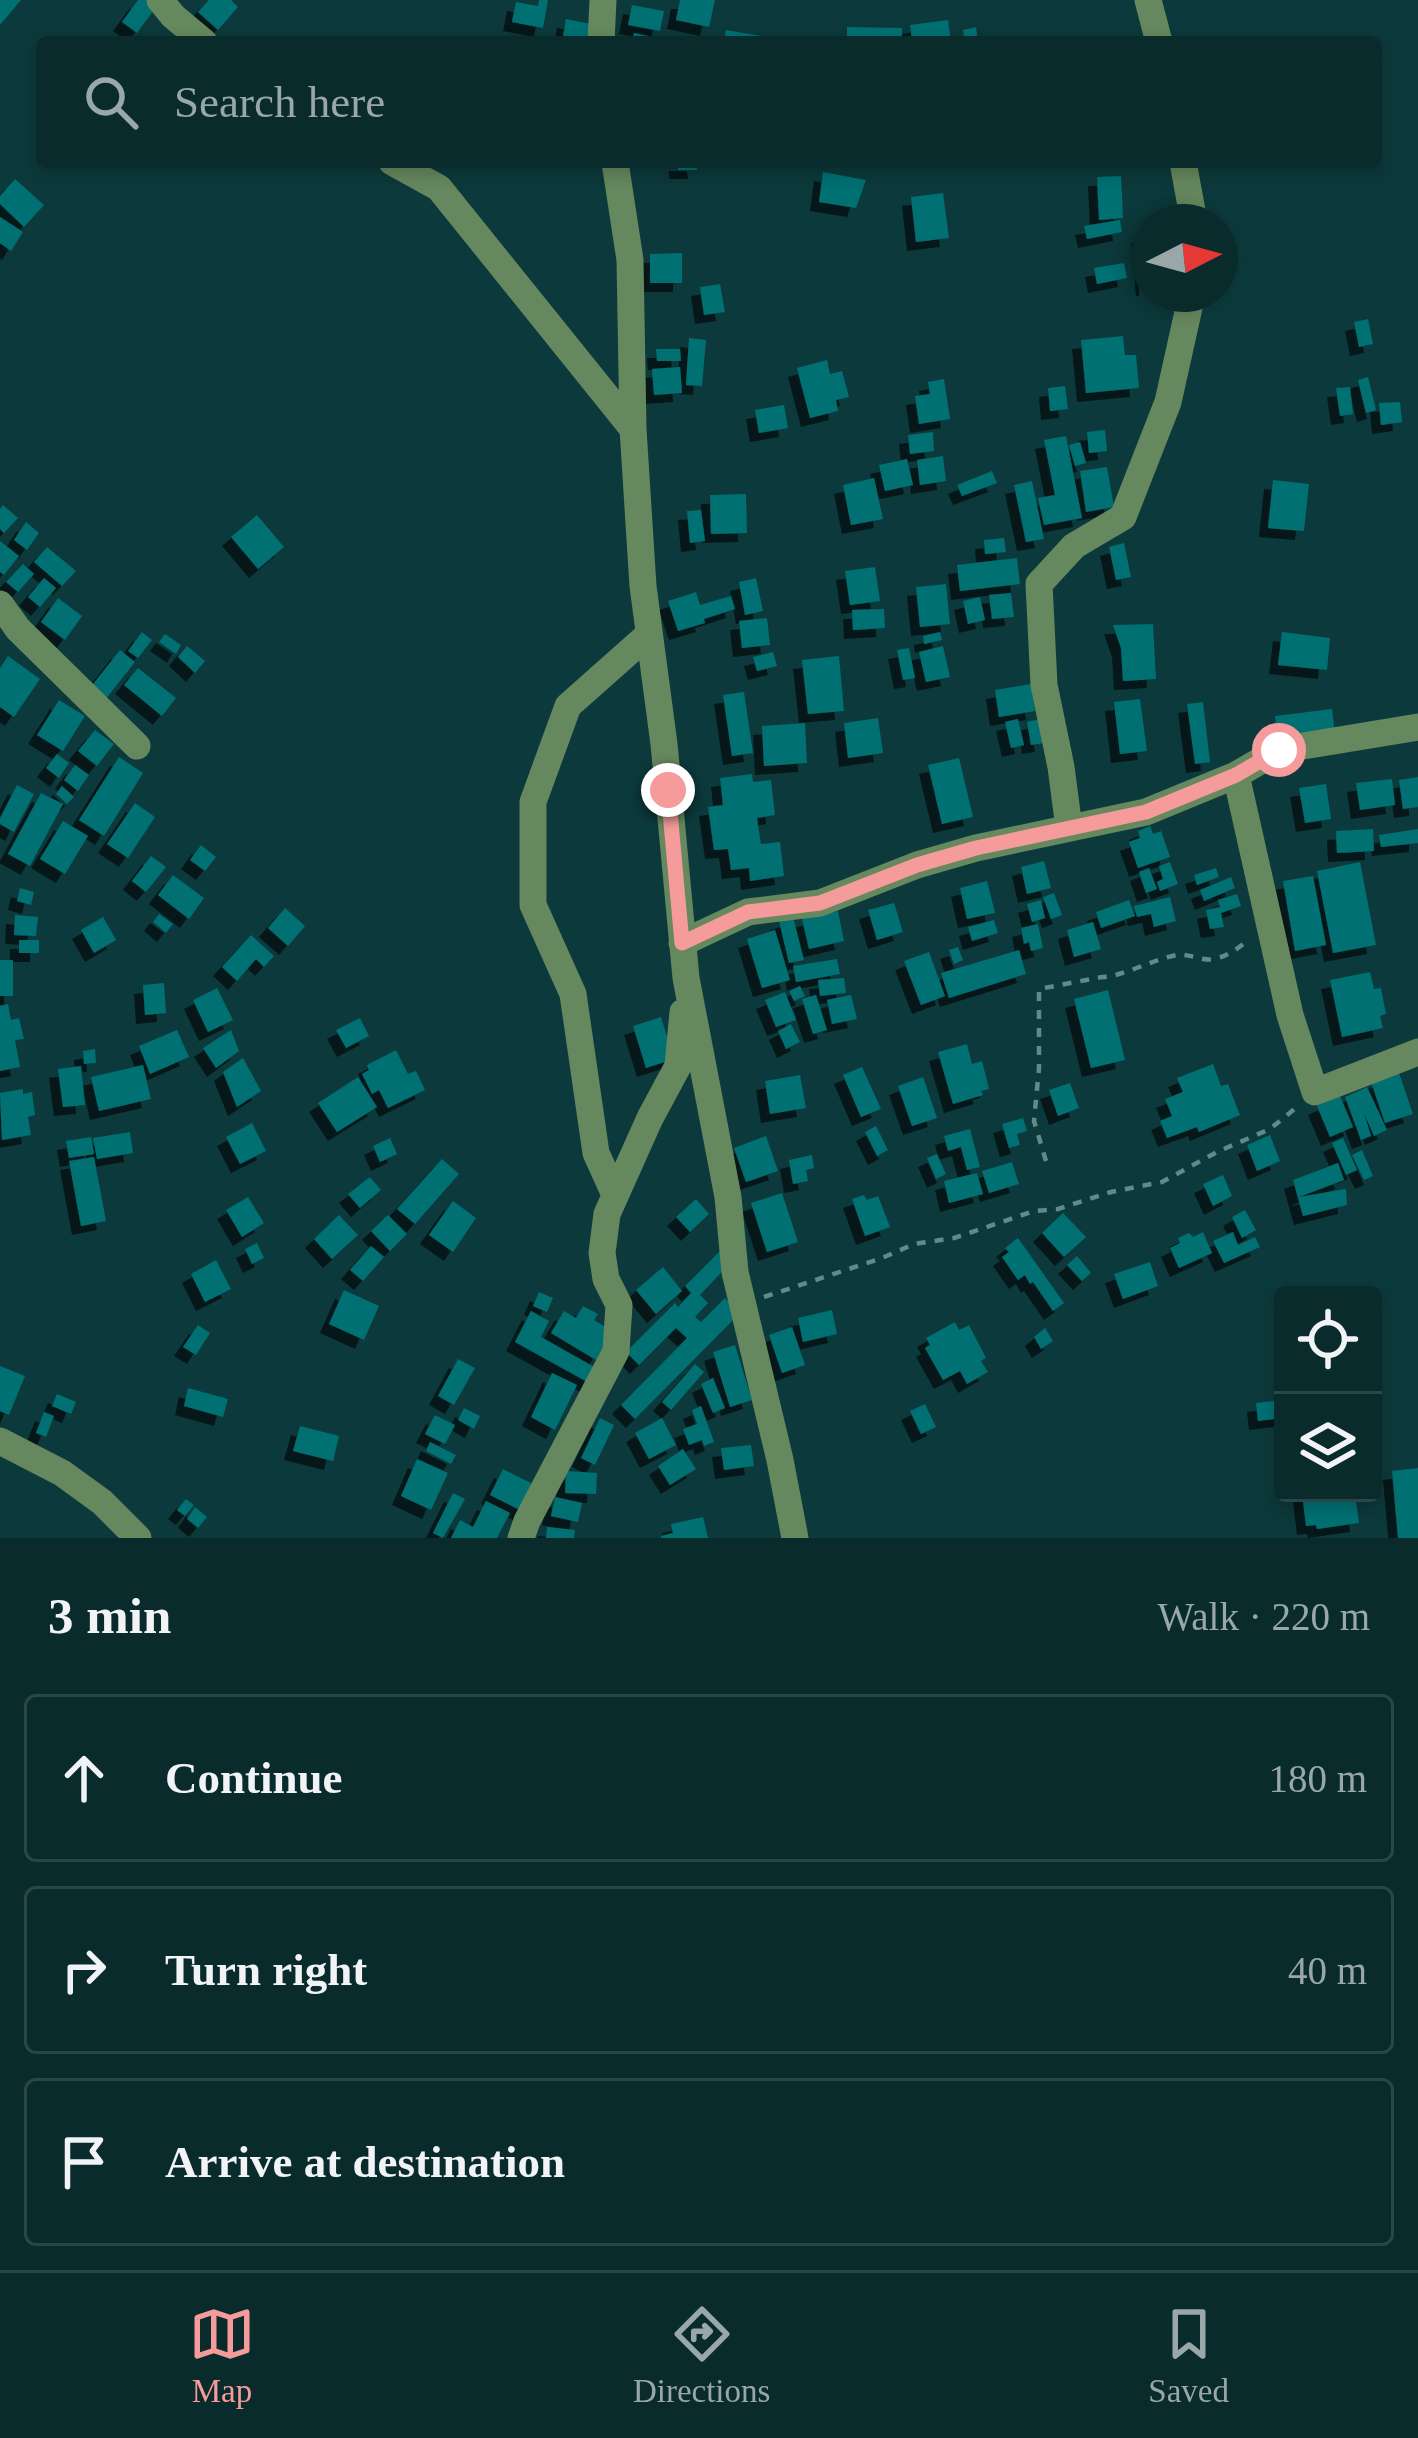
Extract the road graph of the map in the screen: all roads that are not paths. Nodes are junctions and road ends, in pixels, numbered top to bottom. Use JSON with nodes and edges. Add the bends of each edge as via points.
{"nodes":[{"id":1,"x":160,"y":0,"type":"edge"},
{"id":2,"x":603,"y":0,"type":"edge"},
{"id":3,"x":1148,"y":0,"type":"edge"},
{"id":4,"x":197,"y":36,"type":"edge"},
{"id":5,"x":601,"y":36,"type":"edge"},
{"id":6,"x":1157,"y":36,"type":"edge"},
{"id":7,"x":403,"y":168,"type":"edge"},
{"id":8,"x":616,"y":168,"type":"edge"},
{"id":9,"x":1184,"y":168,"type":"edge"},
{"id":10,"x":1191,"y":204,"type":"edge"},
{"id":11,"x":1188,"y":312,"type":"edge"},
{"id":12,"x":633,"y":429,"type":"junction"},
{"id":13,"x":0,"y":604,"type":"edge"},
{"id":14,"x":648,"y":634,"type":"junction"},
{"id":15,"x":1418,"y":727,"type":"edge"},
{"id":16,"x":137,"y":746,"type":"dead end"},
{"id":17,"x":1236,"y":775,"type":"junction"},
{"id":18,"x":1069,"y":829,"type":"junction"},
{"id":19,"x":682,"y":943,"type":"junction"},
{"id":20,"x":686,"y":978,"type":"junction"},
{"id":21,"x":1418,"y":1052,"type":"edge"},
{"id":22,"x":616,"y":1195,"type":"junction"},
{"id":23,"x":0,"y":1441,"type":"edge"},
{"id":24,"x":138,"y":1538,"type":"edge"},
{"id":25,"x":521,"y":1538,"type":"edge"},
{"id":26,"x":795,"y":1538,"type":"edge"}],
"edges":[{"from":1,"to":4,"type":"street"},
{"from":2,"to":5,"type":"street"},
{"from":3,"to":6,"type":"street"},
{"from":7,"to":12,"type":"street","via":[[439,188]]},
{"from":8,"to":12,"type":"street","via":[[630,260]]},
{"from":9,"to":10,"type":"street"},
{"from":11,"to":18,"type":"street","via":[[1168,402],[1124,517],[1074,545],[1039,584],[1044,685]]},
{"from":12,"to":14,"type":"street"},
{"from":13,"to":16,"type":"street"},
{"from":14,"to":19,"type":"street"},
{"from":14,"to":22,"type":"street","via":[[568,706],[533,802],[533,904],[573,994],[596,1154]]},
{"from":15,"to":17,"type":"street","via":[[1279,750]]},
{"from":17,"to":18,"type":"street","via":[[1146,812]]},
{"from":17,"to":21,"type":"street","via":[[1315,1092]]},
{"from":18,"to":19,"type":"street","via":[[917,865],[820,903],[748,912]]},
{"from":19,"to":20,"type":"street"},
{"from":20,"to":22,"type":"street","via":[[678,1066]]},
{"from":20,"to":26,"type":"street","via":[[731,1243]]},
{"from":22,"to":25,"type":"street","via":[[602,1253],[619,1305],[616,1351]]},
{"from":23,"to":24,"type":"street","via":[[62,1473]]}]}
